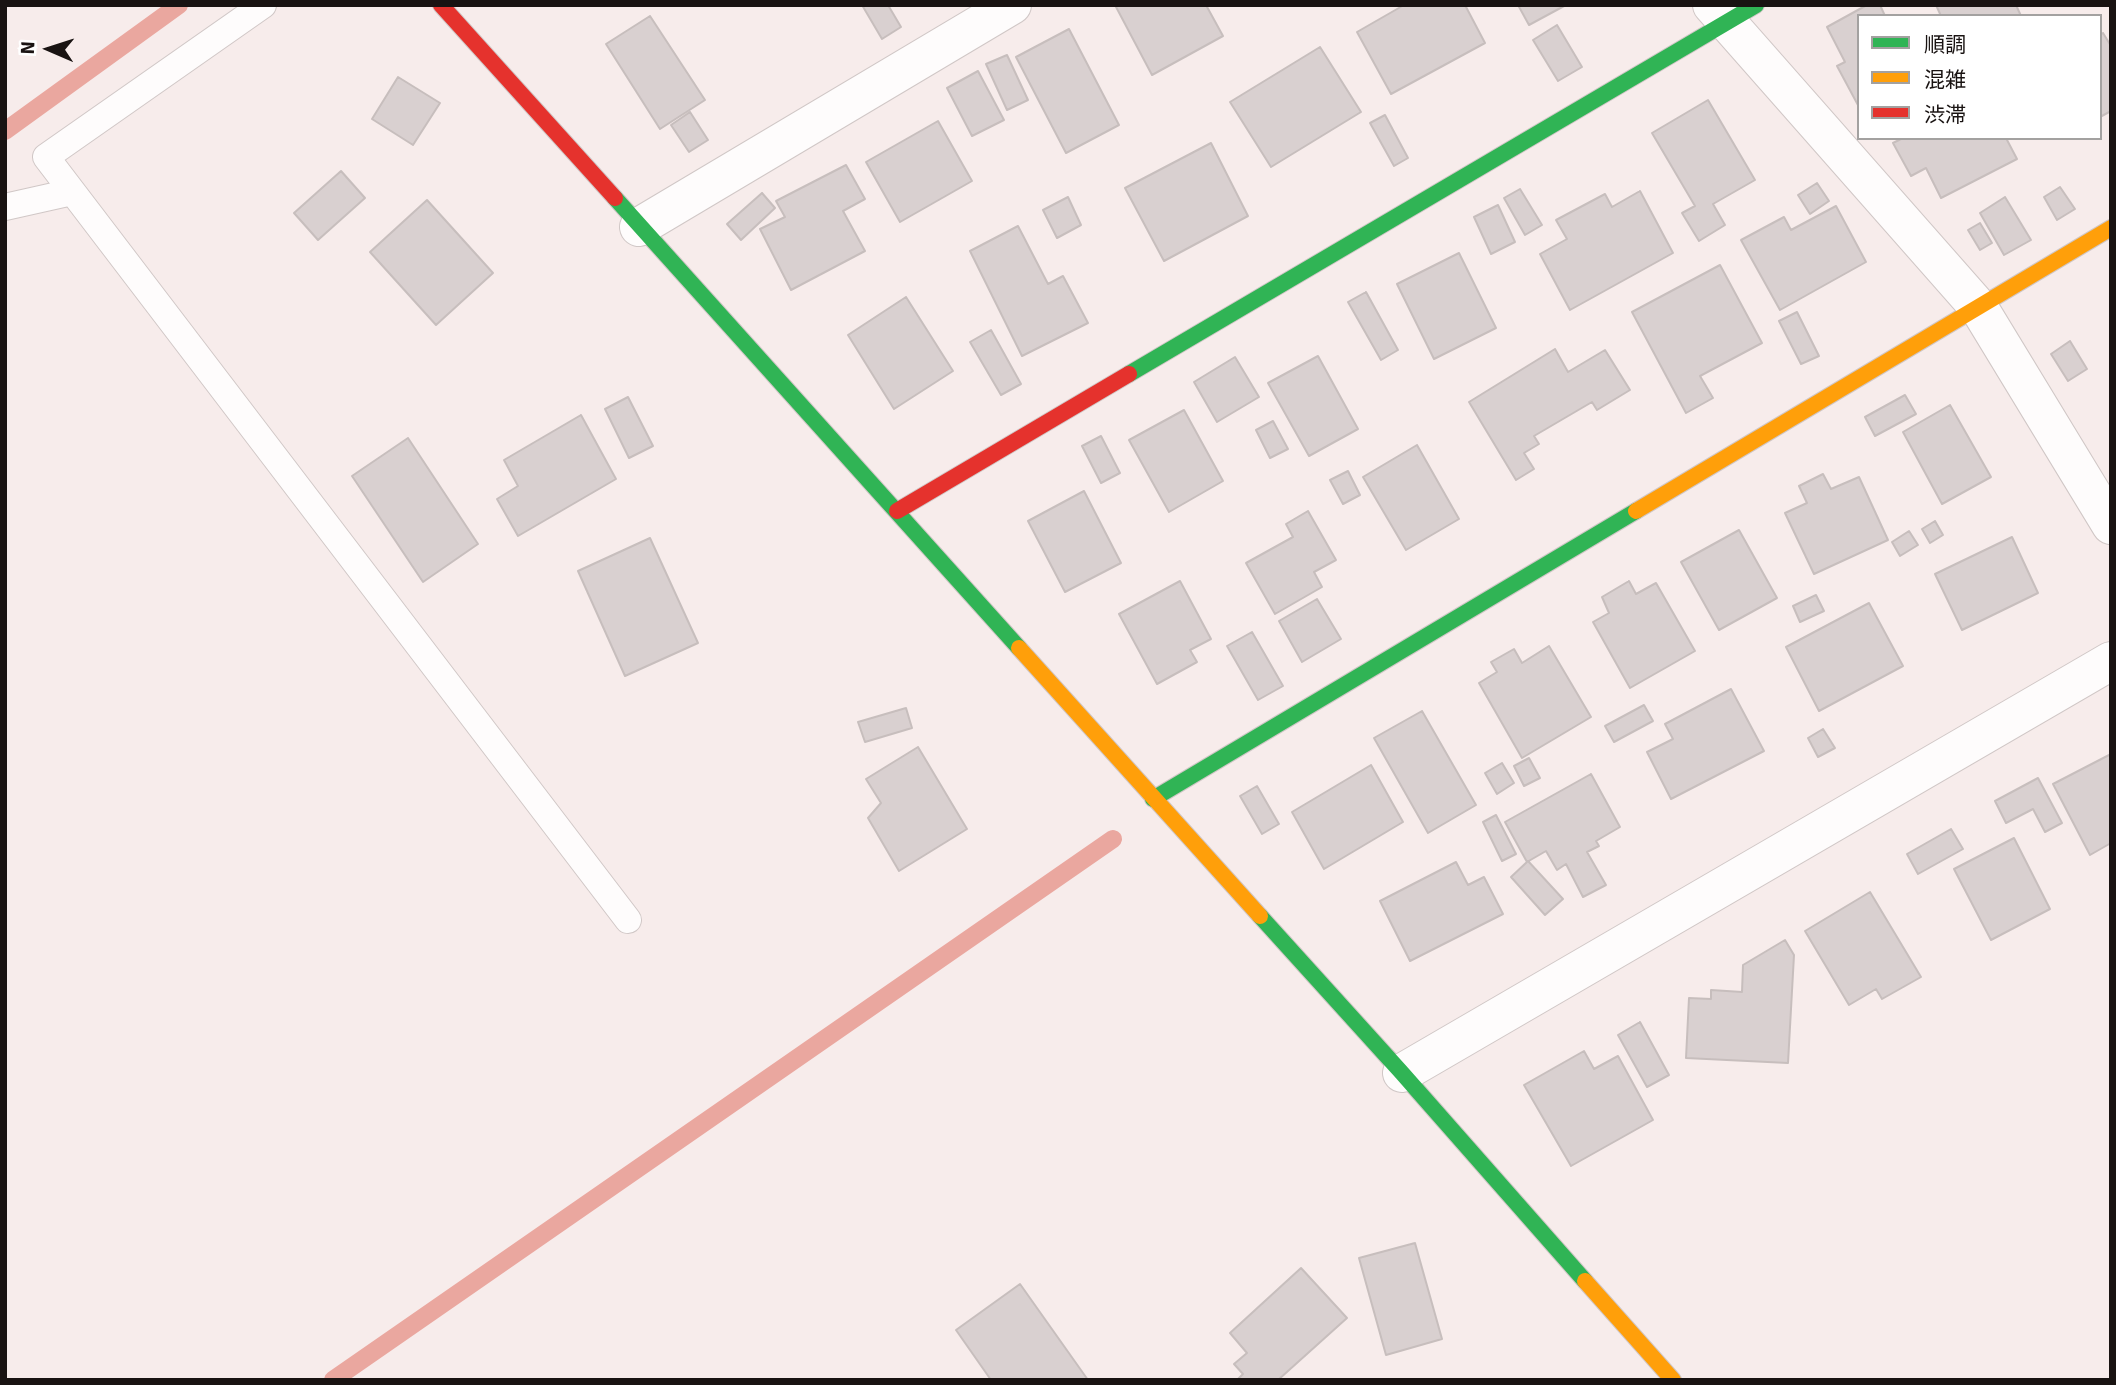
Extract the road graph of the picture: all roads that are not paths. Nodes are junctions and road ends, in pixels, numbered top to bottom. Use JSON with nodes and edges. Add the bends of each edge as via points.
{"nodes":[{"id":1,"x":263,"y":5,"type":"edge"},
{"id":2,"x":441,"y":5,"type":"edge"},
{"id":3,"x":1012,"y":5,"type":"edge"},
{"id":4,"x":1732,"y":11,"type":"edge"},
{"id":5,"x":72,"y":192,"type":"junction"},
{"id":6,"x":5,"y":207,"type":"edge"},
{"id":7,"x":639,"y":227,"type":"junction"},
{"id":8,"x":2111,"y":228,"type":"edge"},
{"id":9,"x":1979,"y":308,"type":"junction"},
{"id":10,"x":897,"y":511,"type":"junction"},
{"id":11,"x":2111,"y":525,"type":"edge"},
{"id":12,"x":2111,"y":661,"type":"edge"},
{"id":13,"x":1153,"y":799,"type":"junction"},
{"id":14,"x":628,"y":919,"type":"dead end"},
{"id":15,"x":1402,"y":1073,"type":"junction"},
{"id":16,"x":1673,"y":1380,"type":"edge"}],
"edges":[{"from":1,"to":5,"type":"lane","via":[[46,157]]},
{"from":2,"to":7,"type":"street"},
{"from":3,"to":7,"type":"street"},
{"from":4,"to":9,"type":"street"},
{"from":4,"to":10,"type":"street"},
{"from":5,"to":6,"type":"lane"},
{"from":5,"to":14,"type":"lane"},
{"from":7,"to":10,"type":"street"},
{"from":8,"to":9,"type":"street"},
{"from":9,"to":11,"type":"street"},
{"from":9,"to":13,"type":"street"},
{"from":10,"to":13,"type":"street"},
{"from":12,"to":15,"type":"street"},
{"from":13,"to":15,"type":"street"},
{"from":15,"to":16,"type":"street"}]}
